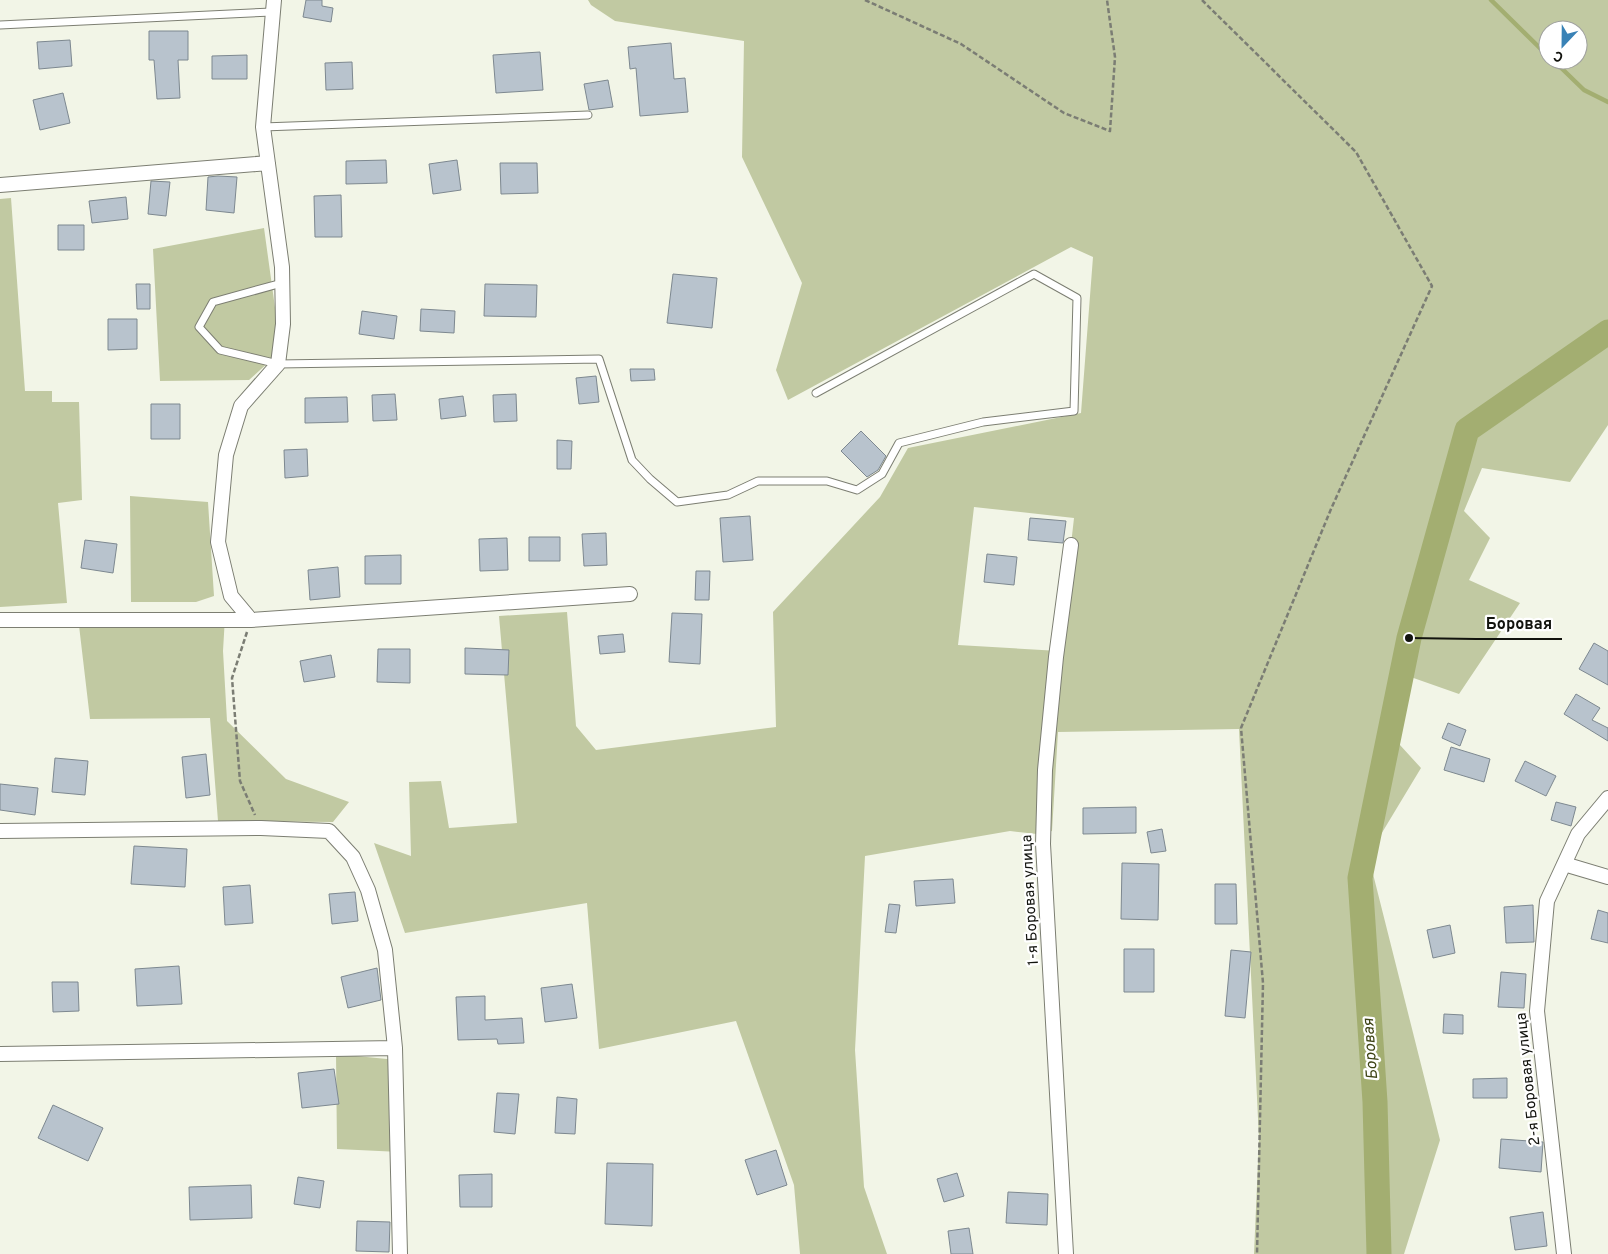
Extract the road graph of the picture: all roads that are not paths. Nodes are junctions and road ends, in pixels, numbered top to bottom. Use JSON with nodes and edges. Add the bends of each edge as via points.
{"nodes":[{"id":1,"x":273,"y":6,"type":"edge"},
{"id":2,"x":0,"y":25,"type":"edge"},
{"id":3,"x":588,"y":116,"type":"dead end"},
{"id":4,"x":263,"y":127,"type":"junction"},
{"id":5,"x":268,"y":163,"type":"junction"},
{"id":6,"x":0,"y":185,"type":"edge"},
{"id":7,"x":282,"y":283,"type":"junction"},
{"id":8,"x":278,"y":364,"type":"junction"},
{"id":9,"x":816,"y":393,"type":"dead end"},
{"id":10,"x":1071,"y":545,"type":"dead end"},
{"id":11,"x":630,"y":594,"type":"dead end"},
{"id":12,"x":0,"y":620,"type":"edge"},
{"id":13,"x":251,"y":620,"type":"junction"},
{"id":14,"x":1608,"y":798,"type":"edge"},
{"id":15,"x":0,"y":831,"type":"edge"},
{"id":16,"x":1564,"y":864,"type":"junction"},
{"id":17,"x":1608,"y":876,"type":"edge"},
{"id":18,"x":395,"y":1048,"type":"junction"},
{"id":19,"x":0,"y":1054,"type":"edge"},
{"id":20,"x":400,"y":1254,"type":"edge"},
{"id":21,"x":1066,"y":1254,"type":"edge"},
{"id":22,"x":1564,"y":1254,"type":"edge"}],
"edges":[{"from":1,"to":2,"type":"lane"},
{"from":1,"to":4,"type":"street"},
{"from":3,"to":4,"type":"lane"},
{"from":4,"to":5,"type":"street"},
{"from":5,"to":6,"type":"street"},
{"from":5,"to":7,"type":"street"},
{"from":7,"to":8,"type":"street","via":[[283,324]]},
{"from":7,"to":8,"type":"lane","via":[[213,302],[199,328],[220,350]]},
{"from":8,"to":9,"type":"lane","via":[[599,359],[632,460],[677,502],[728,495],[758,481],[828,481],[857,490],[882,474],[899,443],[983,422],[1074,411],[1077,298],[1034,274]]},
{"from":8,"to":13,"type":"street","via":[[241,406],[226,456],[218,542],[231,596]]},
{"from":10,"to":21,"type":"street","name":"1-я Боровая улица","via":[[1045,770],[1043,844]]},
{"from":11,"to":13,"type":"street"},
{"from":12,"to":13,"type":"street"},
{"from":14,"to":16,"type":"street","name":"2-я Боровая улица","via":[[1578,834]]},
{"from":15,"to":18,"type":"street","via":[[261,828],[329,831],[353,857],[368,890],[385,950]]},
{"from":16,"to":17,"type":"street"},
{"from":16,"to":22,"type":"street","name":"2-я Боровая улица","via":[[1547,901],[1538,1011]]},
{"from":18,"to":19,"type":"street"},
{"from":18,"to":20,"type":"street"}]}
